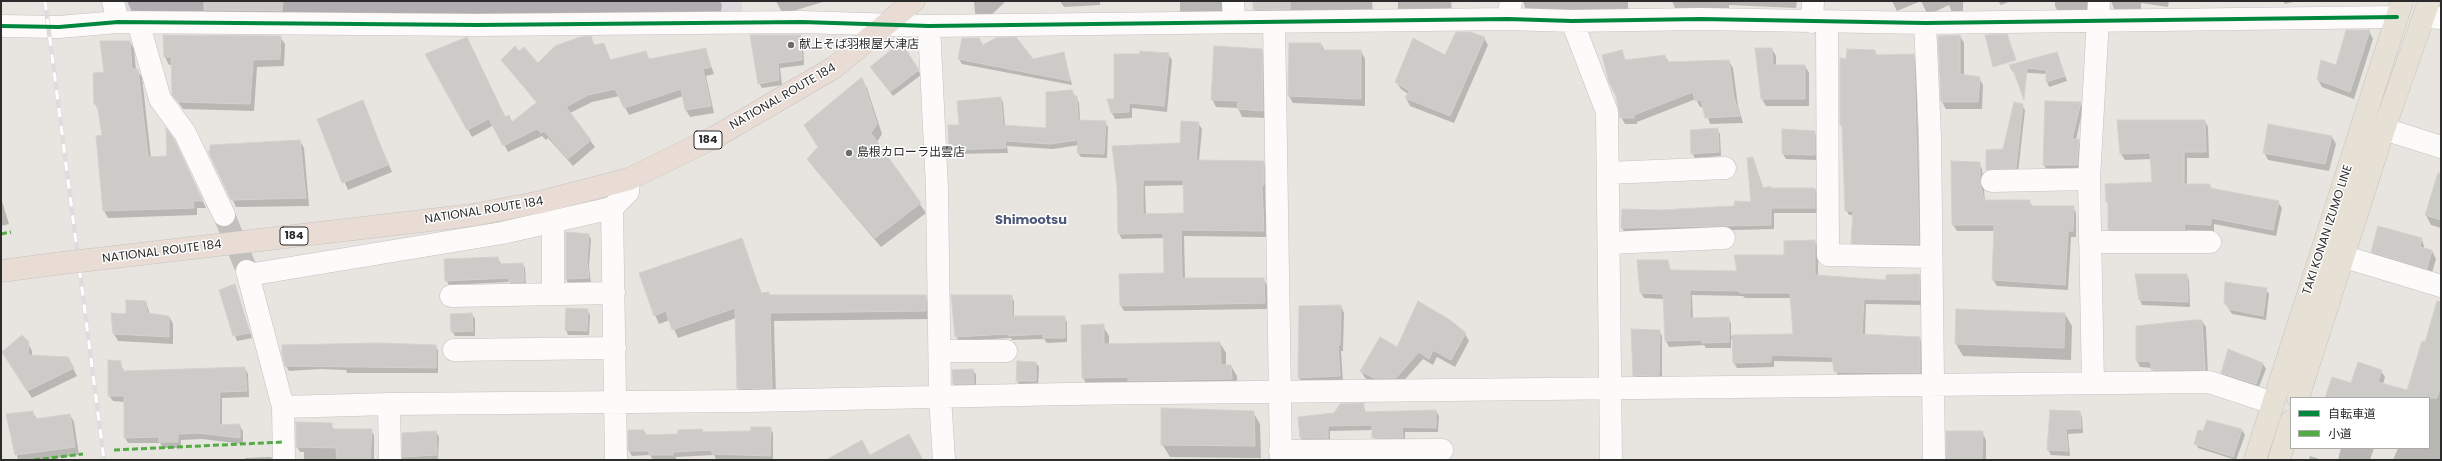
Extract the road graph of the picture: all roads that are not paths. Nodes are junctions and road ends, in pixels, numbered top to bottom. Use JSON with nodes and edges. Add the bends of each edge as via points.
{"nodes":[{"id":1,"x":113,"y":1,"type":"edge"},
{"id":2,"x":914,"y":1,"type":"edge"},
{"id":3,"x":1812,"y":1,"type":"edge"},
{"id":4,"x":2400,"y":9,"type":"edge"},
{"id":5,"x":1509,"y":10,"type":"edge"},
{"id":6,"x":1234,"y":11,"type":"edge"},
{"id":7,"x":2098,"y":11,"type":"edge"},
{"id":8,"x":2431,"y":12,"type":"edge"},
{"id":9,"x":1572,"y":21,"type":"junction"},
{"id":10,"x":128,"y":22,"type":"junction"},
{"id":11,"x":1274,"y":22,"type":"junction"},
{"id":12,"x":1819,"y":23,"type":"junction"},
{"id":13,"x":1925,"y":23,"type":"junction"},
{"id":14,"x":1,"y":26,"type":"edge"},
{"id":15,"x":886,"y":26,"type":"junction"},
{"id":16,"x":929,"y":26,"type":"junction"},
{"id":17,"x":2384,"y":129,"type":"junction"},
{"id":18,"x":2441,"y":147,"type":"edge"},
{"id":19,"x":1725,"y":168,"type":"dead end"},
{"id":20,"x":1608,"y":173,"type":"junction"},
{"id":21,"x":629,"y":179,"type":"junction"},
{"id":22,"x":2089,"y":179,"type":"junction"},
{"id":23,"x":1992,"y":181,"type":"dead end"},
{"id":24,"x":612,"y":208,"type":"junction"},
{"id":25,"x":224,"y":215,"type":"tunnel mouth"},
{"id":26,"x":553,"y":231,"type":"dead end"},
{"id":27,"x":1724,"y":238,"type":"dead end"},
{"id":28,"x":2090,"y":242,"type":"junction"},
{"id":29,"x":2210,"y":242,"type":"dead end"},
{"id":30,"x":1610,"y":244,"type":"junction"},
{"id":31,"x":1930,"y":257,"type":"junction"},
{"id":32,"x":2345,"y":257,"type":"junction"},
{"id":33,"x":1,"y":271,"type":"edge"},
{"id":34,"x":2441,"y":286,"type":"edge"},
{"id":35,"x":614,"y":293,"type":"junction"},
{"id":36,"x":553,"y":294,"type":"junction"},
{"id":37,"x":451,"y":296,"type":"dead end"},
{"id":38,"x":614,"y":348,"type":"junction"},
{"id":39,"x":454,"y":350,"type":"dead end"},
{"id":40,"x":940,"y":351,"type":"junction"},
{"id":41,"x":1006,"y":351,"type":"dead end"},
{"id":42,"x":2093,"y":383,"type":"junction"},
{"id":43,"x":1933,"y":386,"type":"junction"},
{"id":44,"x":1610,"y":388,"type":"junction"},
{"id":45,"x":1279,"y":392,"type":"junction"},
{"id":46,"x":940,"y":397,"type":"junction"},
{"id":47,"x":2298,"y":397,"type":"edge"},
{"id":48,"x":616,"y":403,"type":"junction"},
{"id":49,"x":2273,"y":403,"type":"junction"},
{"id":50,"x":389,"y":404,"type":"junction"},
{"id":51,"x":283,"y":407,"type":"junction"},
{"id":52,"x":2290,"y":424,"type":"edge"},
{"id":53,"x":1442,"y":450,"type":"dead end"},
{"id":54,"x":1280,"y":455,"type":"edge"},
{"id":55,"x":284,"y":460,"type":"edge"},
{"id":56,"x":390,"y":460,"type":"edge"},
{"id":57,"x":616,"y":460,"type":"edge"},
{"id":58,"x":944,"y":460,"type":"edge"},
{"id":59,"x":1611,"y":460,"type":"edge"},
{"id":60,"x":1934,"y":460,"type":"edge"},
{"id":61,"x":2255,"y":460,"type":"edge"},
{"id":62,"x":2279,"y":460,"type":"edge"}],
"edges":[{"from":1,"to":10,"type":"street"},
{"from":2,"to":15,"type":"highway","name":"NATIONAL ROUTE 184","number":"184"},
{"from":3,"to":12,"type":"street"},
{"from":4,"to":7,"type":"street"},
{"from":4,"to":49,"type":"main road","name":"TAKI KONAN IZUMO LINE"},
{"from":5,"to":9,"type":"street"},
{"from":5,"to":11,"type":"street"},
{"from":6,"to":11,"type":"street"},
{"from":6,"to":16,"type":"street"},
{"from":7,"to":13,"type":"street"},
{"from":7,"to":22,"type":"street"},
{"from":8,"to":17,"type":"main road","name":"TAKI KONAN IZUMO LINE"},
{"from":9,"to":12,"type":"street","via":[[1701,19]]},
{"from":9,"to":20,"type":"street","via":[[1607,112]]},
{"from":10,"to":14,"type":"street","via":[[59,28]]},
{"from":10,"to":15,"type":"street","via":[[477,25],[802,22]]},
{"from":10,"to":25,"type":"street","via":[[160,99],[185,133]]},
{"from":11,"to":45,"type":"street"},
{"from":12,"to":13,"type":"street"},
{"from":12,"to":31,"type":"street","via":[[1828,255]]},
{"from":13,"to":31,"type":"street","via":[[1930,137]]},
{"from":15,"to":16,"type":"street"},
{"from":15,"to":21,"type":"highway","name":"NATIONAL ROUTE 184","number":"184","via":[[835,67],[715,137]]},
{"from":16,"to":40,"type":"street","via":[[937,188]]},
{"from":17,"to":18,"type":"street"},
{"from":17,"to":32,"type":"main road","name":"TAKI KONAN IZUMO LINE"},
{"from":19,"to":20,"type":"street"},
{"from":20,"to":30,"type":"street"},
{"from":21,"to":24,"type":"street","via":[[628,192]]},
{"from":21,"to":33,"type":"highway","name":"NATIONAL ROUTE 184","number":"184","bridge":true,"via":[[541,202],[473,215]]},
{"from":22,"to":23,"type":"street"},
{"from":22,"to":28,"type":"street"},
{"from":24,"to":35,"type":"street"},
{"from":24,"to":51,"type":"street","via":[[502,233],[247,273]]},
{"from":26,"to":36,"type":"street"},
{"from":27,"to":30,"type":"street"},
{"from":28,"to":29,"type":"street"},
{"from":28,"to":42,"type":"street"},
{"from":30,"to":44,"type":"street"},
{"from":31,"to":43,"type":"street"},
{"from":32,"to":34,"type":"street"},
{"from":32,"to":47,"type":"main road","name":"TAKI KONAN IZUMO LINE"},
{"from":35,"to":36,"type":"street"},
{"from":35,"to":38,"type":"street"},
{"from":36,"to":37,"type":"street"},
{"from":38,"to":39,"type":"street"},
{"from":38,"to":48,"type":"street"},
{"from":40,"to":41,"type":"street"},
{"from":40,"to":46,"type":"street"},
{"from":42,"to":43,"type":"street"},
{"from":42,"to":49,"type":"street","via":[[2209,382]]},
{"from":43,"to":44,"type":"street"},
{"from":43,"to":60,"type":"street"},
{"from":44,"to":45,"type":"street"},
{"from":44,"to":59,"type":"street"},
{"from":45,"to":46,"type":"street"},
{"from":45,"to":54,"type":"street"},
{"from":46,"to":48,"type":"street"},
{"from":46,"to":58,"type":"street"},
{"from":48,"to":50,"type":"street"},
{"from":48,"to":57,"type":"street"},
{"from":49,"to":61,"type":"main road","name":"TAKI KONAN IZUMO LINE"},
{"from":50,"to":51,"type":"street"},
{"from":50,"to":56,"type":"street"},
{"from":51,"to":55,"type":"street"},
{"from":52,"to":62,"type":"main road"},
{"from":53,"to":54,"type":"street"}]}
